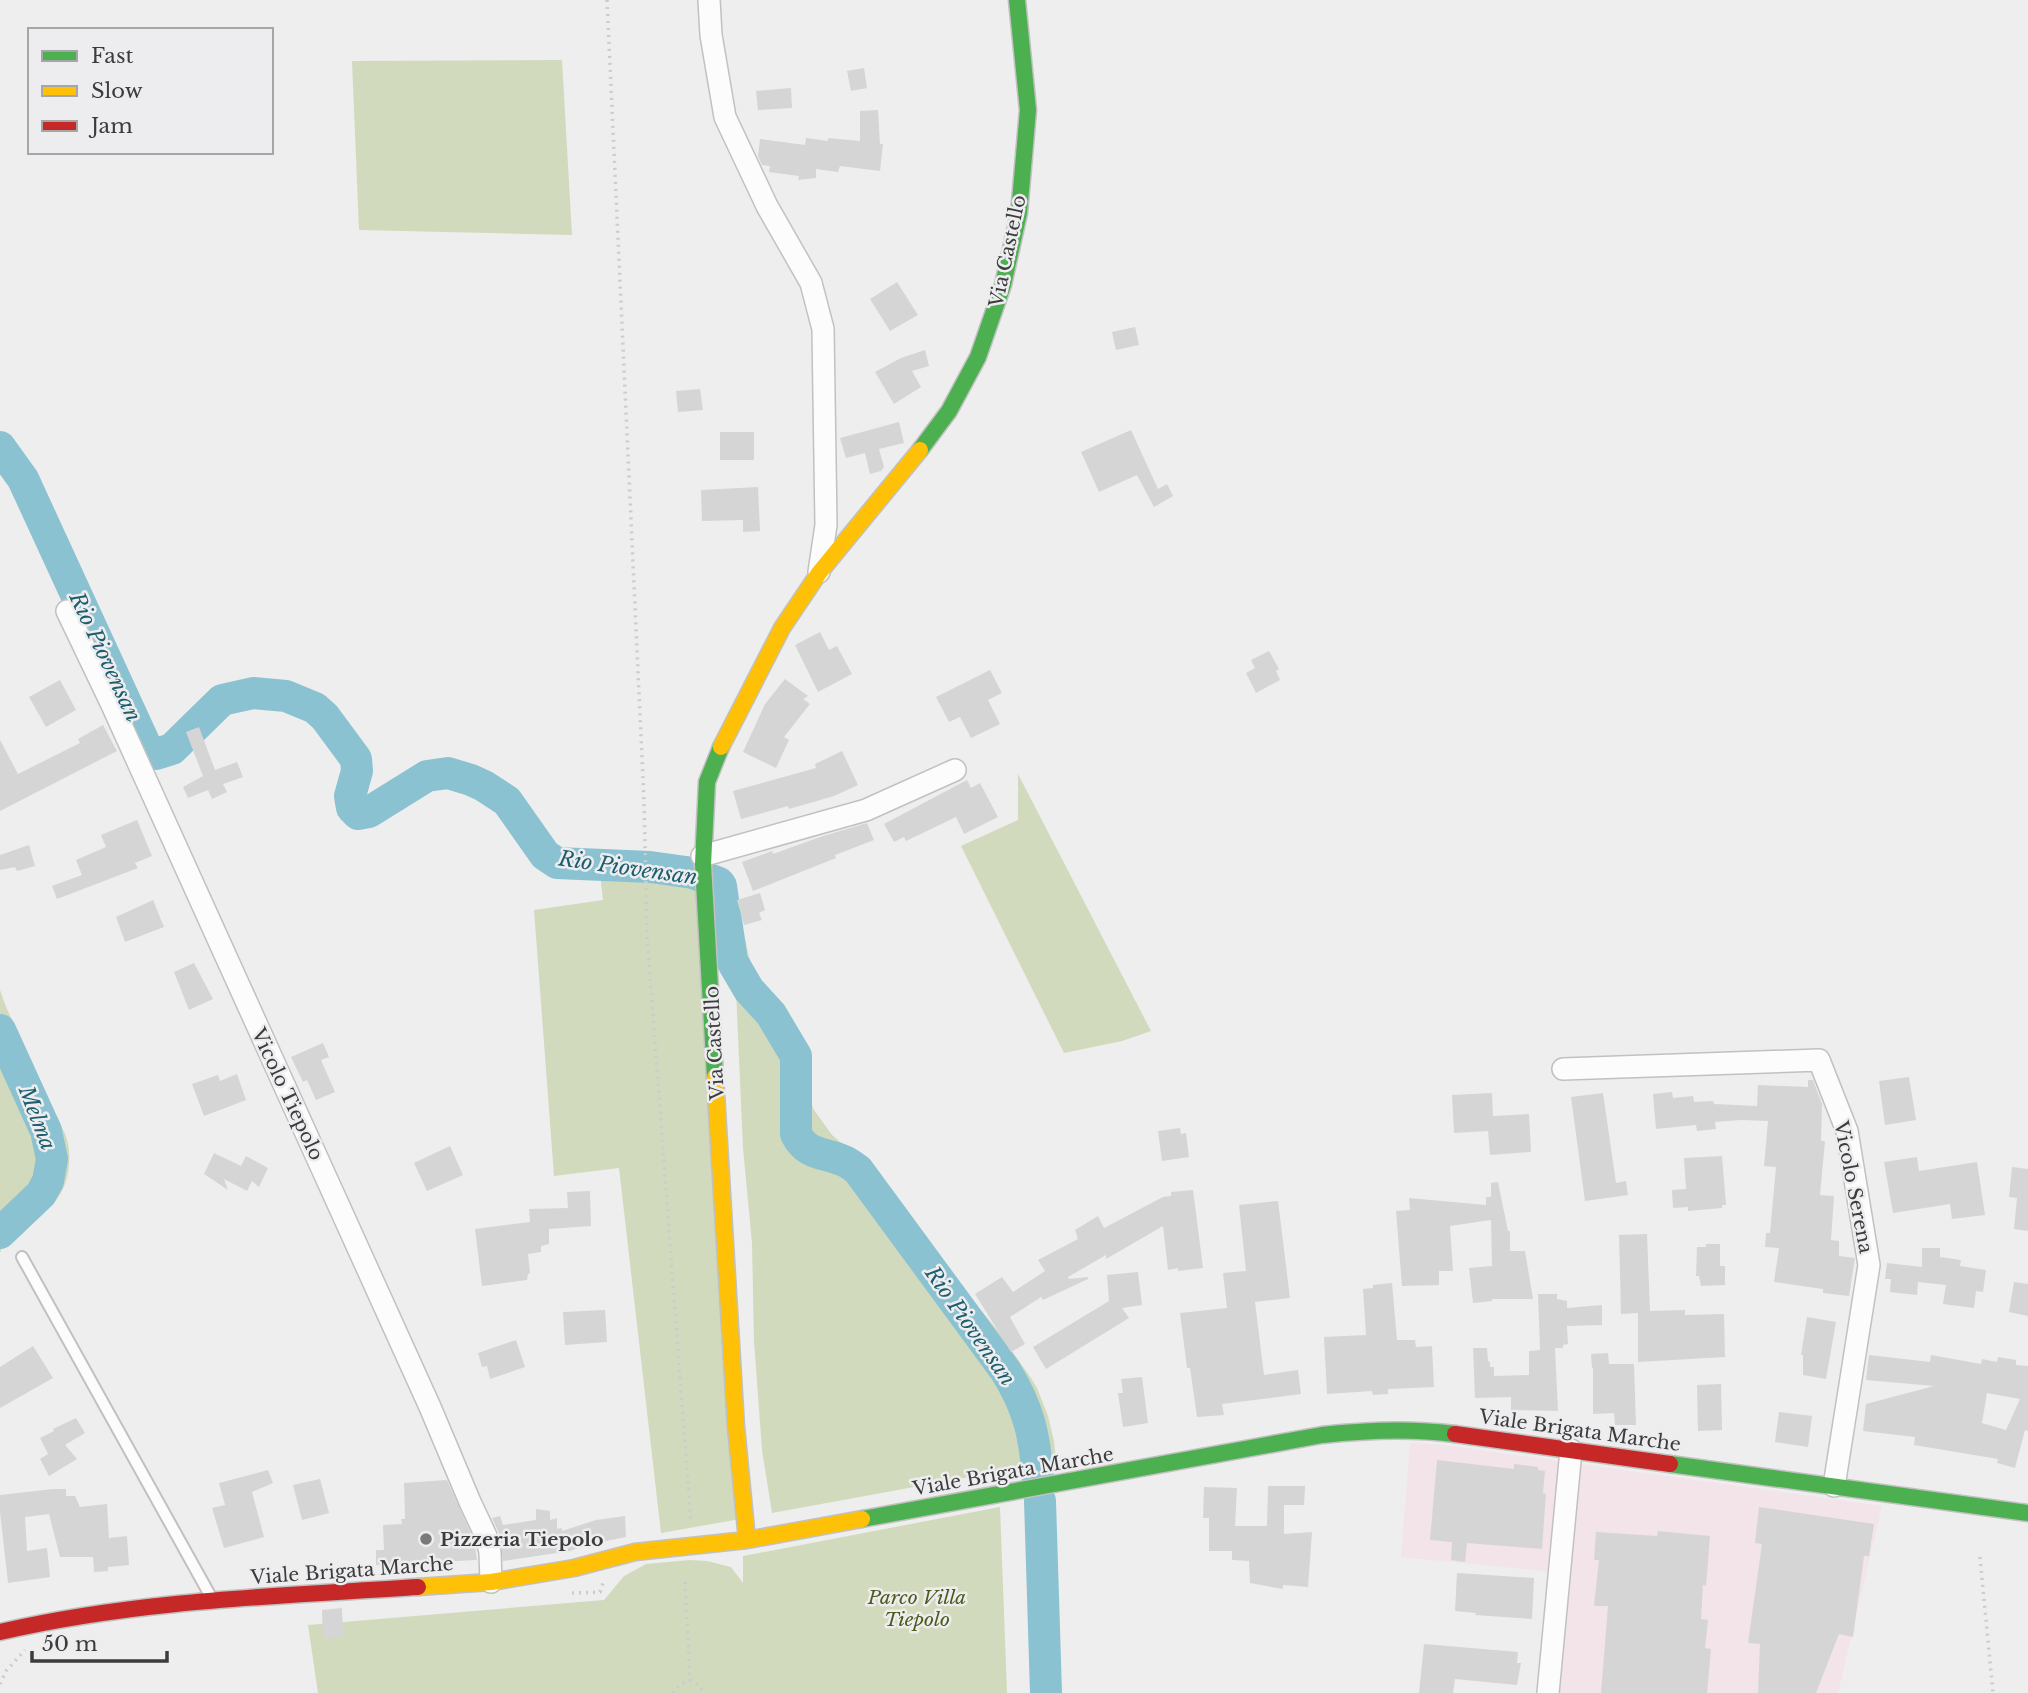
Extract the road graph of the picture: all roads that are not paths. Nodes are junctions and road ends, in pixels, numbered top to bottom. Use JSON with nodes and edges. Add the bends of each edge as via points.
{"nodes":[{"id":1,"x":709,"y":0,"type":"edge"},
{"id":2,"x":1017,"y":0,"type":"edge"},
{"id":3,"x":819,"y":573,"type":"junction"},
{"id":4,"x":67,"y":611,"type":"dead end"},
{"id":5,"x":955,"y":769,"type":"dead end"},
{"id":6,"x":703,"y":860,"type":"junction"},
{"id":7,"x":1563,"y":1069,"type":"dead end"},
{"id":8,"x":22,"y":1257,"type":"dead end"},
{"id":9,"x":1571,"y":1450,"type":"junction"},
{"id":10,"x":1834,"y":1486,"type":"junction"},
{"id":11,"x":2028,"y":1513,"type":"edge"},
{"id":12,"x":747,"y":1540,"type":"junction"},
{"id":13,"x":491,"y":1582,"type":"junction"},
{"id":14,"x":213,"y":1600,"type":"junction"},
{"id":15,"x":2,"y":1635,"type":"edge"},
{"id":16,"x":1548,"y":1693,"type":"edge"}],
"edges":[{"from":1,"to":3,"type":"street","name":"Via Castello","via":[[710,35],[726,117],[767,206],[811,283],[823,329],[827,525]]},
{"from":2,"to":3,"type":"street","name":"Via Castello","via":[[1028,110],[1019,213],[1003,285],[978,357],[949,411]]},
{"from":3,"to":6,"type":"street","name":"Via Castello","via":[[782,628],[717,754],[707,782]]},
{"from":4,"to":13,"type":"street","name":"Vicolo Tiepolo","via":[[482,1525],[490,1552]]},
{"from":5,"to":6,"type":"street","via":[[866,810]]},
{"from":6,"to":12,"type":"street","name":"Via Castello","via":[[736,1427]]},
{"from":7,"to":10,"type":"street","name":"Vicolo Serena","via":[[1819,1060],[1847,1130],[1869,1265]]},
{"from":8,"to":14,"type":"lane"},
{"from":9,"to":10,"type":"street","name":"Viale Brigata Marche"},
{"from":9,"to":12,"type":"street","name":"Viale Brigata Marche","via":[[1432,1431],[1322,1435]]},
{"from":9,"to":16,"type":"street"},
{"from":10,"to":11,"type":"street","name":"Viale Brigata Marche"},
{"from":12,"to":13,"type":"street","name":"Viale Brigata Marche","via":[[635,1552]]},
{"from":13,"to":14,"type":"street","name":"Viale Brigata Marche"},
{"from":14,"to":15,"type":"street","name":"Viale Brigata Marche","via":[[52,1620]]}]}
